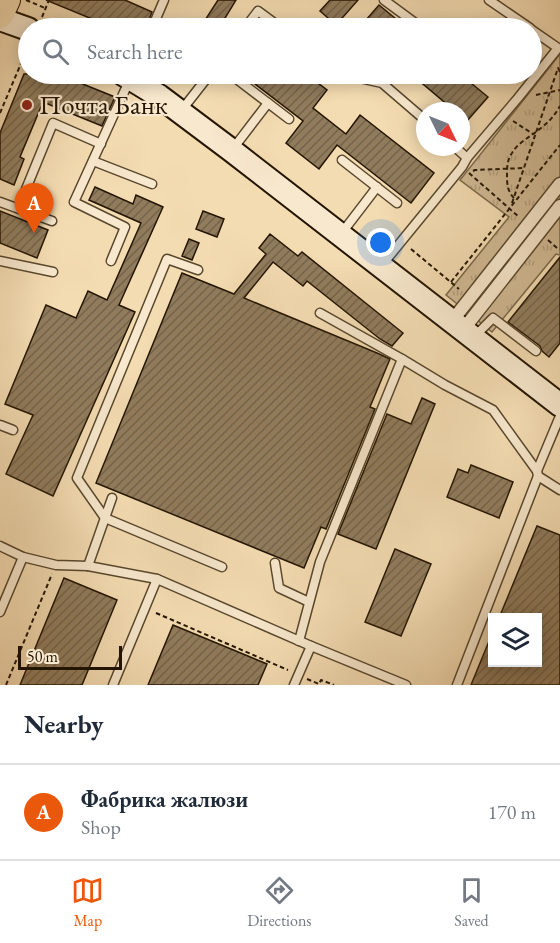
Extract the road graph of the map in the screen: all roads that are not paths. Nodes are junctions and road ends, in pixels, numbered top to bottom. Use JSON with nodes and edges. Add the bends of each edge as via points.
{"nodes":[{"id":1,"x":7,"y":0,"type":"edge"},
{"id":2,"x":164,"y":0,"type":"edge"},
{"id":3,"x":384,"y":0,"type":"edge"},
{"id":4,"x":489,"y":0,"type":"edge"},
{"id":5,"x":0,"y":17,"type":"edge"},
{"id":6,"x":156,"y":18,"type":"edge"},
{"id":7,"x":253,"y":18,"type":"edge"},
{"id":8,"x":267,"y":18,"type":"edge"},
{"id":9,"x":408,"y":18,"type":"edge"},
{"id":10,"x":515,"y":18,"type":"edge"},
{"id":11,"x":18,"y":21,"type":"edge"},
{"id":12,"x":542,"y":37,"type":"edge"},
{"id":13,"x":542,"y":68,"type":"edge"},
{"id":14,"x":125,"y":84,"type":"edge"},
{"id":15,"x":142,"y":84,"type":"edge"},
{"id":16,"x":202,"y":84,"type":"edge"},
{"id":17,"x":243,"y":84,"type":"edge"},
{"id":18,"x":383,"y":84,"type":"edge"},
{"id":19,"x":529,"y":84,"type":"edge"},
{"id":20,"x":268,"y":103,"type":"junction"},
{"id":21,"x":180,"y":112,"type":"junction"},
{"id":22,"x":416,"y":112,"type":"edge"},
{"id":23,"x":289,"y":119,"type":"dead end"},
{"id":24,"x":101,"y":144,"type":"junction"},
{"id":25,"x":231,"y":150,"type":"junction"},
{"id":26,"x":467,"y":158,"type":"joint"},
{"id":27,"x":342,"y":160,"type":"dead end"},
{"id":28,"x":93,"y":161,"type":"junction"},
{"id":29,"x":152,"y":184,"type":"dead end"},
{"id":30,"x":560,"y":184,"type":"edge"},
{"id":31,"x":378,"y":188,"type":"junction"},
{"id":32,"x":26,"y":189,"type":"dead end"},
{"id":33,"x":0,"y":202,"type":"edge"},
{"id":34,"x":398,"y":203,"type":"dead end"},
{"id":35,"x":560,"y":206,"type":"edge"},
{"id":36,"x":52,"y":221,"type":"dead end"},
{"id":37,"x":341,"y":234,"type":"junction"},
{"id":38,"x":0,"y":261,"type":"edge"},
{"id":39,"x":111,"y":261,"type":"dead end"},
{"id":40,"x":382,"y":266,"type":"junction"},
{"id":41,"x":198,"y":270,"type":"dead end"},
{"id":42,"x":53,"y":272,"type":"dead end"},
{"id":43,"x":320,"y":313,"type":"dead end"},
{"id":44,"x":463,"y":330,"type":"junction"},
{"id":45,"x":536,"y":351,"type":"dead end"},
{"id":46,"x":402,"y":359,"type":"junction"},
{"id":47,"x":560,"y":405,"type":"edge"},
{"id":48,"x":560,"y":416,"type":"edge"},
{"id":49,"x":0,"y":425,"type":"edge"},
{"id":50,"x":13,"y":430,"type":"dead end"},
{"id":51,"x":537,"y":473,"type":"junction"},
{"id":52,"x":560,"y":490,"type":"edge"},
{"id":53,"x":112,"y":498,"type":"dead end"},
{"id":54,"x":105,"y":518,"type":"junction"},
{"id":55,"x":0,"y":546,"type":"edge"},
{"id":56,"x":23,"y":557,"type":"junction"},
{"id":57,"x":275,"y":563,"type":"dead end"},
{"id":58,"x":88,"y":566,"type":"junction"},
{"id":59,"x":222,"y":567,"type":"dead end"},
{"id":60,"x":157,"y":579,"type":"junction"},
{"id":61,"x":309,"y":602,"type":"junction"},
{"id":62,"x":0,"y":612,"type":"edge"},
{"id":63,"x":299,"y":641,"type":"junction"},
{"id":64,"x":310,"y":646,"type":"junction"},
{"id":65,"x":113,"y":685,"type":"edge"},
{"id":66,"x":294,"y":685,"type":"edge"},
{"id":67,"x":405,"y":685,"type":"edge"},
{"id":68,"x":457,"y":685,"type":"edge"}],
"edges":[{"from":1,"to":5,"type":"main road"},
{"from":2,"to":6,"type":"lane"},
{"from":3,"to":9,"type":"lane"},
{"from":4,"to":10,"type":"lane"},
{"from":5,"to":11,"type":"main road"},
{"from":7,"to":8,"type":"lane","via":[[258,11]]},
{"from":12,"to":13,"type":"lane","via":[[558,48]]},
{"from":14,"to":24,"type":"lane"},
{"from":15,"to":21,"type":"main road"},
{"from":16,"to":21,"type":"lane"},
{"from":17,"to":20,"type":"lane"},
{"from":18,"to":22,"type":"lane"},
{"from":19,"to":26,"type":"lane"},
{"from":20,"to":23,"type":"lane"},
{"from":20,"to":25,"type":"lane"},
{"from":21,"to":25,"type":"main road"},
{"from":24,"to":28,"type":"lane"},
{"from":24,"to":32,"type":"lane","via":[[53,123]]},
{"from":25,"to":37,"type":"main road"},
{"from":26,"to":40,"type":"lane"},
{"from":27,"to":31,"type":"lane"},
{"from":28,"to":29,"type":"lane"},
{"from":28,"to":39,"type":"lane","via":[[74,202],[125,226]]},
{"from":30,"to":44,"type":"street","via":[[528,224]]},
{"from":31,"to":34,"type":"lane"},
{"from":31,"to":37,"type":"lane"},
{"from":33,"to":36,"type":"lane"},
{"from":35,"to":44,"type":"street"},
{"from":37,"to":40,"type":"main road"},
{"from":38,"to":42,"type":"lane"},
{"from":40,"to":44,"type":"main road"},
{"from":41,"to":54,"type":"lane","via":[[167,259],[77,478]]},
{"from":43,"to":46,"type":"lane"},
{"from":44,"to":45,"type":"lane","via":[[493,318]]},
{"from":44,"to":47,"type":"main road"},
{"from":46,"to":51,"type":"lane","via":[[493,410]]},
{"from":46,"to":61,"type":"lane","via":[[320,562]]},
{"from":48,"to":51,"type":"lane"},
{"from":49,"to":50,"type":"lane"},
{"from":51,"to":52,"type":"lane"},
{"from":51,"to":68,"type":"lane"},
{"from":53,"to":54,"type":"lane"},
{"from":54,"to":58,"type":"lane"},
{"from":54,"to":59,"type":"lane"},
{"from":55,"to":56,"type":"lane"},
{"from":56,"to":58,"type":"lane","via":[[56,565]]},
{"from":56,"to":62,"type":"lane"},
{"from":57,"to":61,"type":"lane","via":[[279,588]]},
{"from":58,"to":60,"type":"lane"},
{"from":60,"to":63,"type":"lane"},
{"from":60,"to":65,"type":"lane"},
{"from":61,"to":63,"type":"lane"},
{"from":63,"to":64,"type":"lane"},
{"from":64,"to":66,"type":"lane"},
{"from":64,"to":67,"type":"lane"}]}
